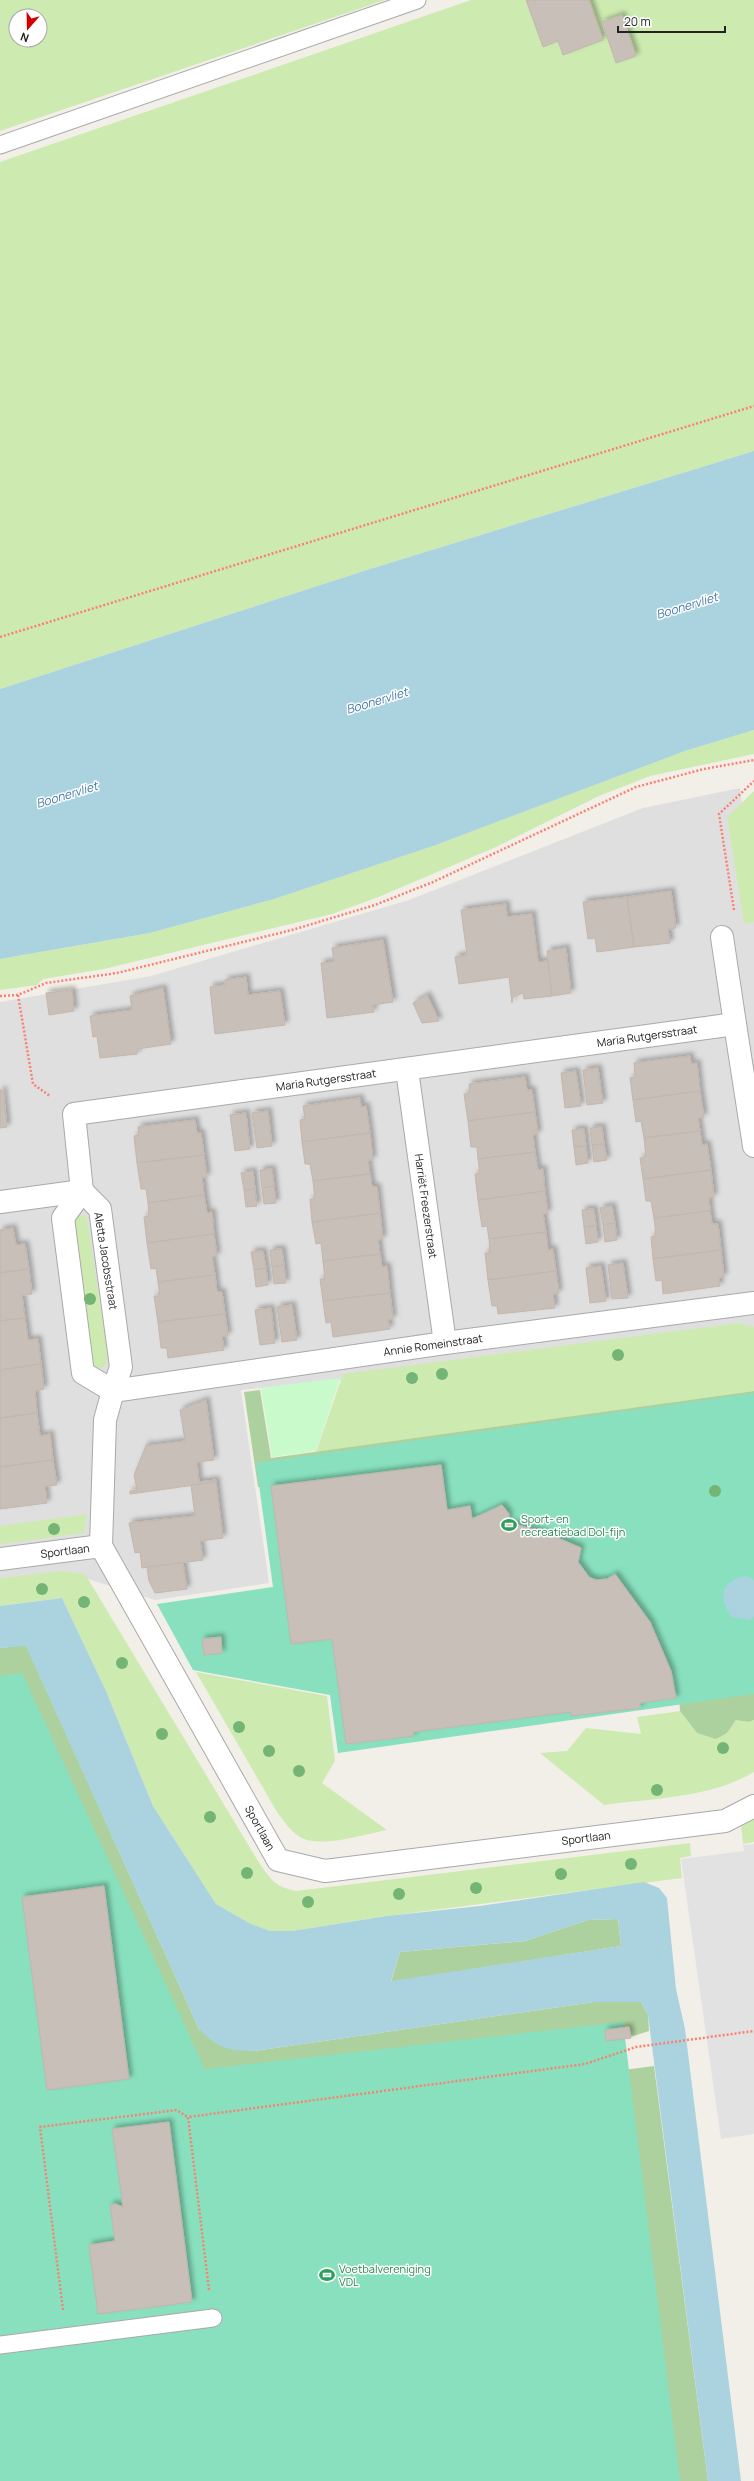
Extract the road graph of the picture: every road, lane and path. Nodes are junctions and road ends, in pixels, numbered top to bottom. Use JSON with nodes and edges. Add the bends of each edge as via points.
{"nodes":[{"id":1,"x":417,"y":0,"type":"edge"},
{"id":2,"x":0,"y":145,"type":"edge"},
{"id":3,"x":754,"y":406,"type":"edge"},
{"id":4,"x":0,"y":637,"type":"edge"},
{"id":5,"x":754,"y":760,"type":"edge"},
{"id":6,"x":754,"y":781,"type":"edge"},
{"id":7,"x":722,"y":937,"type":"joint"},
{"id":8,"x":18,"y":995,"type":"junction"},
{"id":9,"x":0,"y":996,"type":"edge"},
{"id":10,"x":735,"y":1024,"type":"junction"},
{"id":11,"x":407,"y":1070,"type":"junction"},
{"id":12,"x":33,"y":1084,"type":"dead end"},
{"id":13,"x":754,"y":1146,"type":"edge"},
{"id":14,"x":82,"y":1191,"type":"junction"},
{"id":15,"x":0,"y":1202,"type":"edge"},
{"id":16,"x":754,"y":1303,"type":"edge"},
{"id":17,"x":445,"y":1343,"type":"junction"},
{"id":18,"x":113,"y":1392,"type":"junction"},
{"id":19,"x":101,"y":1546,"type":"junction"},
{"id":20,"x":0,"y":1559,"type":"edge"},
{"id":21,"x":754,"y":1806,"type":"edge"},
{"id":22,"x":754,"y":2032,"type":"edge"},
{"id":23,"x":188,"y":2117,"type":"junction"},
{"id":24,"x":213,"y":2318,"type":"joint"},
{"id":25,"x":67,"y":2336,"type":"junction"},
{"id":26,"x":0,"y":2345,"type":"edge"}],
"edges":[{"from":1,"to":2,"type":"lane"},
{"from":3,"to":4,"type":"path"},
{"from":5,"to":8,"type":"path","via":[[704,769],[636,787],[453,873],[375,905],[292,930],[117,973],[46,983]]},
{"from":6,"to":7,"type":"path","via":[[718,814],[737,934]]},
{"from":7,"to":10,"type":"street"},
{"from":8,"to":9,"type":"path"},
{"from":8,"to":12,"type":"path"},
{"from":10,"to":11,"type":"street","name":"Maria Rutgersstraat"},
{"from":10,"to":13,"type":"street"},
{"from":11,"to":14,"type":"street","name":"Maria Rutgersstraat","via":[[74,1114]]},
{"from":11,"to":17,"type":"street","name":"Harriët Freezerstraat"},
{"from":14,"to":15,"type":"street"},
{"from":14,"to":18,"type":"street","name":"Aletta Jacobsstraat","via":[[100,1209],[121,1367]]},
{"from":14,"to":18,"type":"street","via":[[64,1218],[83,1373]]},
{"from":16,"to":17,"type":"street","name":"Annie Romeinstraat"},
{"from":17,"to":18,"type":"street","name":"Annie Romeinstraat"},
{"from":18,"to":19,"type":"street","name":"Aletta Jacobsstraat","via":[[105,1420]]},
{"from":19,"to":20,"type":"street","name":"Sportlaan"},
{"from":19,"to":21,"type":"street","name":"Sportlaan","via":[[278,1860],[325,1871],[725,1821]]},
{"from":22,"to":23,"type":"path","via":[[636,2047],[585,2064]]},
{"from":23,"to":24,"type":"path"},
{"from":23,"to":25,"type":"path","via":[[176,2110],[40,2127]]},
{"from":24,"to":25,"type":"lane"},
{"from":25,"to":26,"type":"lane"}]}
